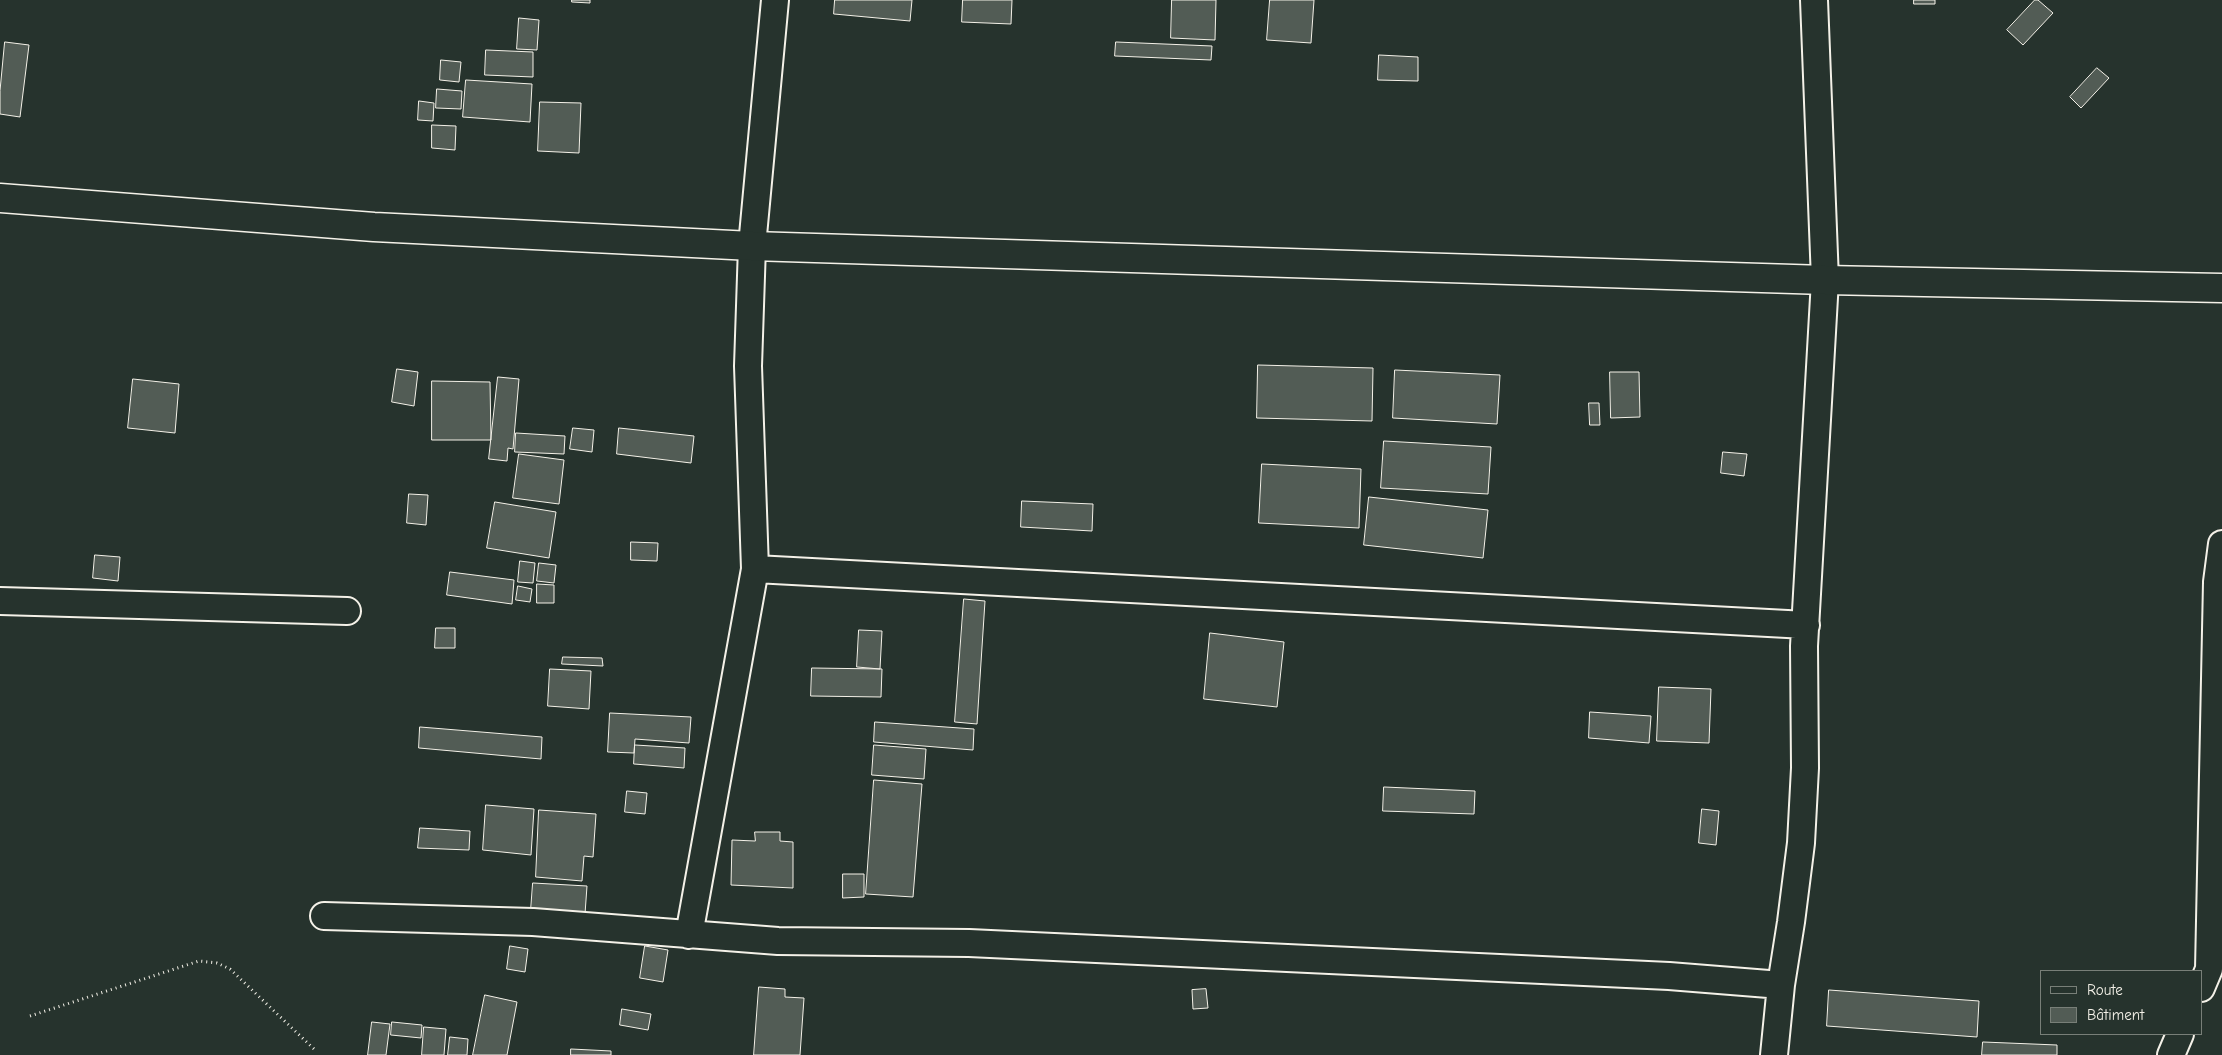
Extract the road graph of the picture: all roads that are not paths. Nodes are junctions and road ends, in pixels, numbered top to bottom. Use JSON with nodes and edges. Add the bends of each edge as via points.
{"nodes":[{"id":1,"x":775,"y":0,"type":"edge"},
{"id":2,"x":1814,"y":0,"type":"edge"},
{"id":3,"x":0,"y":198,"type":"edge"},
{"id":4,"x":752,"y":246,"type":"junction"},
{"id":5,"x":1825,"y":280,"type":"junction"},
{"id":6,"x":2222,"y":288,"type":"edge"},
{"id":7,"x":2222,"y":544,"type":"edge"},
{"id":8,"x":755,"y":569,"type":"junction"},
{"id":9,"x":2220,"y":582,"type":"edge"},
{"id":10,"x":0,"y":601,"type":"edge"},
{"id":11,"x":347,"y":611,"type":"dead end"},
{"id":12,"x":1806,"y":625,"type":"junction"},
{"id":13,"x":324,"y":916,"type":"dead end"},
{"id":14,"x":689,"y":934,"type":"junction"},
{"id":15,"x":2211,"y":976,"type":"edge"},
{"id":16,"x":1780,"y":985,"type":"junction"},
{"id":17,"x":2180,"y":1035,"type":"edge"},
{"id":18,"x":1774,"y":1055,"type":"edge"},
{"id":19,"x":2170,"y":1055,"type":"edge"}],
"edges":[{"from":1,"to":4,"type":"street"},
{"from":2,"to":5,"type":"street"},
{"from":3,"to":4,"type":"street","via":[[374,227]]},
{"from":4,"to":5,"type":"street"},
{"from":4,"to":8,"type":"street","via":[[748,366]]},
{"from":5,"to":6,"type":"street"},
{"from":5,"to":12,"type":"street"},
{"from":7,"to":9,"type":"street"},
{"from":8,"to":12,"type":"street"},
{"from":8,"to":14,"type":"street"},
{"from":9,"to":15,"type":"street"},
{"from":10,"to":11,"type":"street"},
{"from":12,"to":16,"type":"street","via":[[1801,843]]},
{"from":13,"to":14,"type":"street","via":[[533,922]]},
{"from":14,"to":16,"type":"street","via":[[778,940],[969,943],[1669,976]]},
{"from":16,"to":18,"type":"street"},
{"from":17,"to":19,"type":"street"}]}
